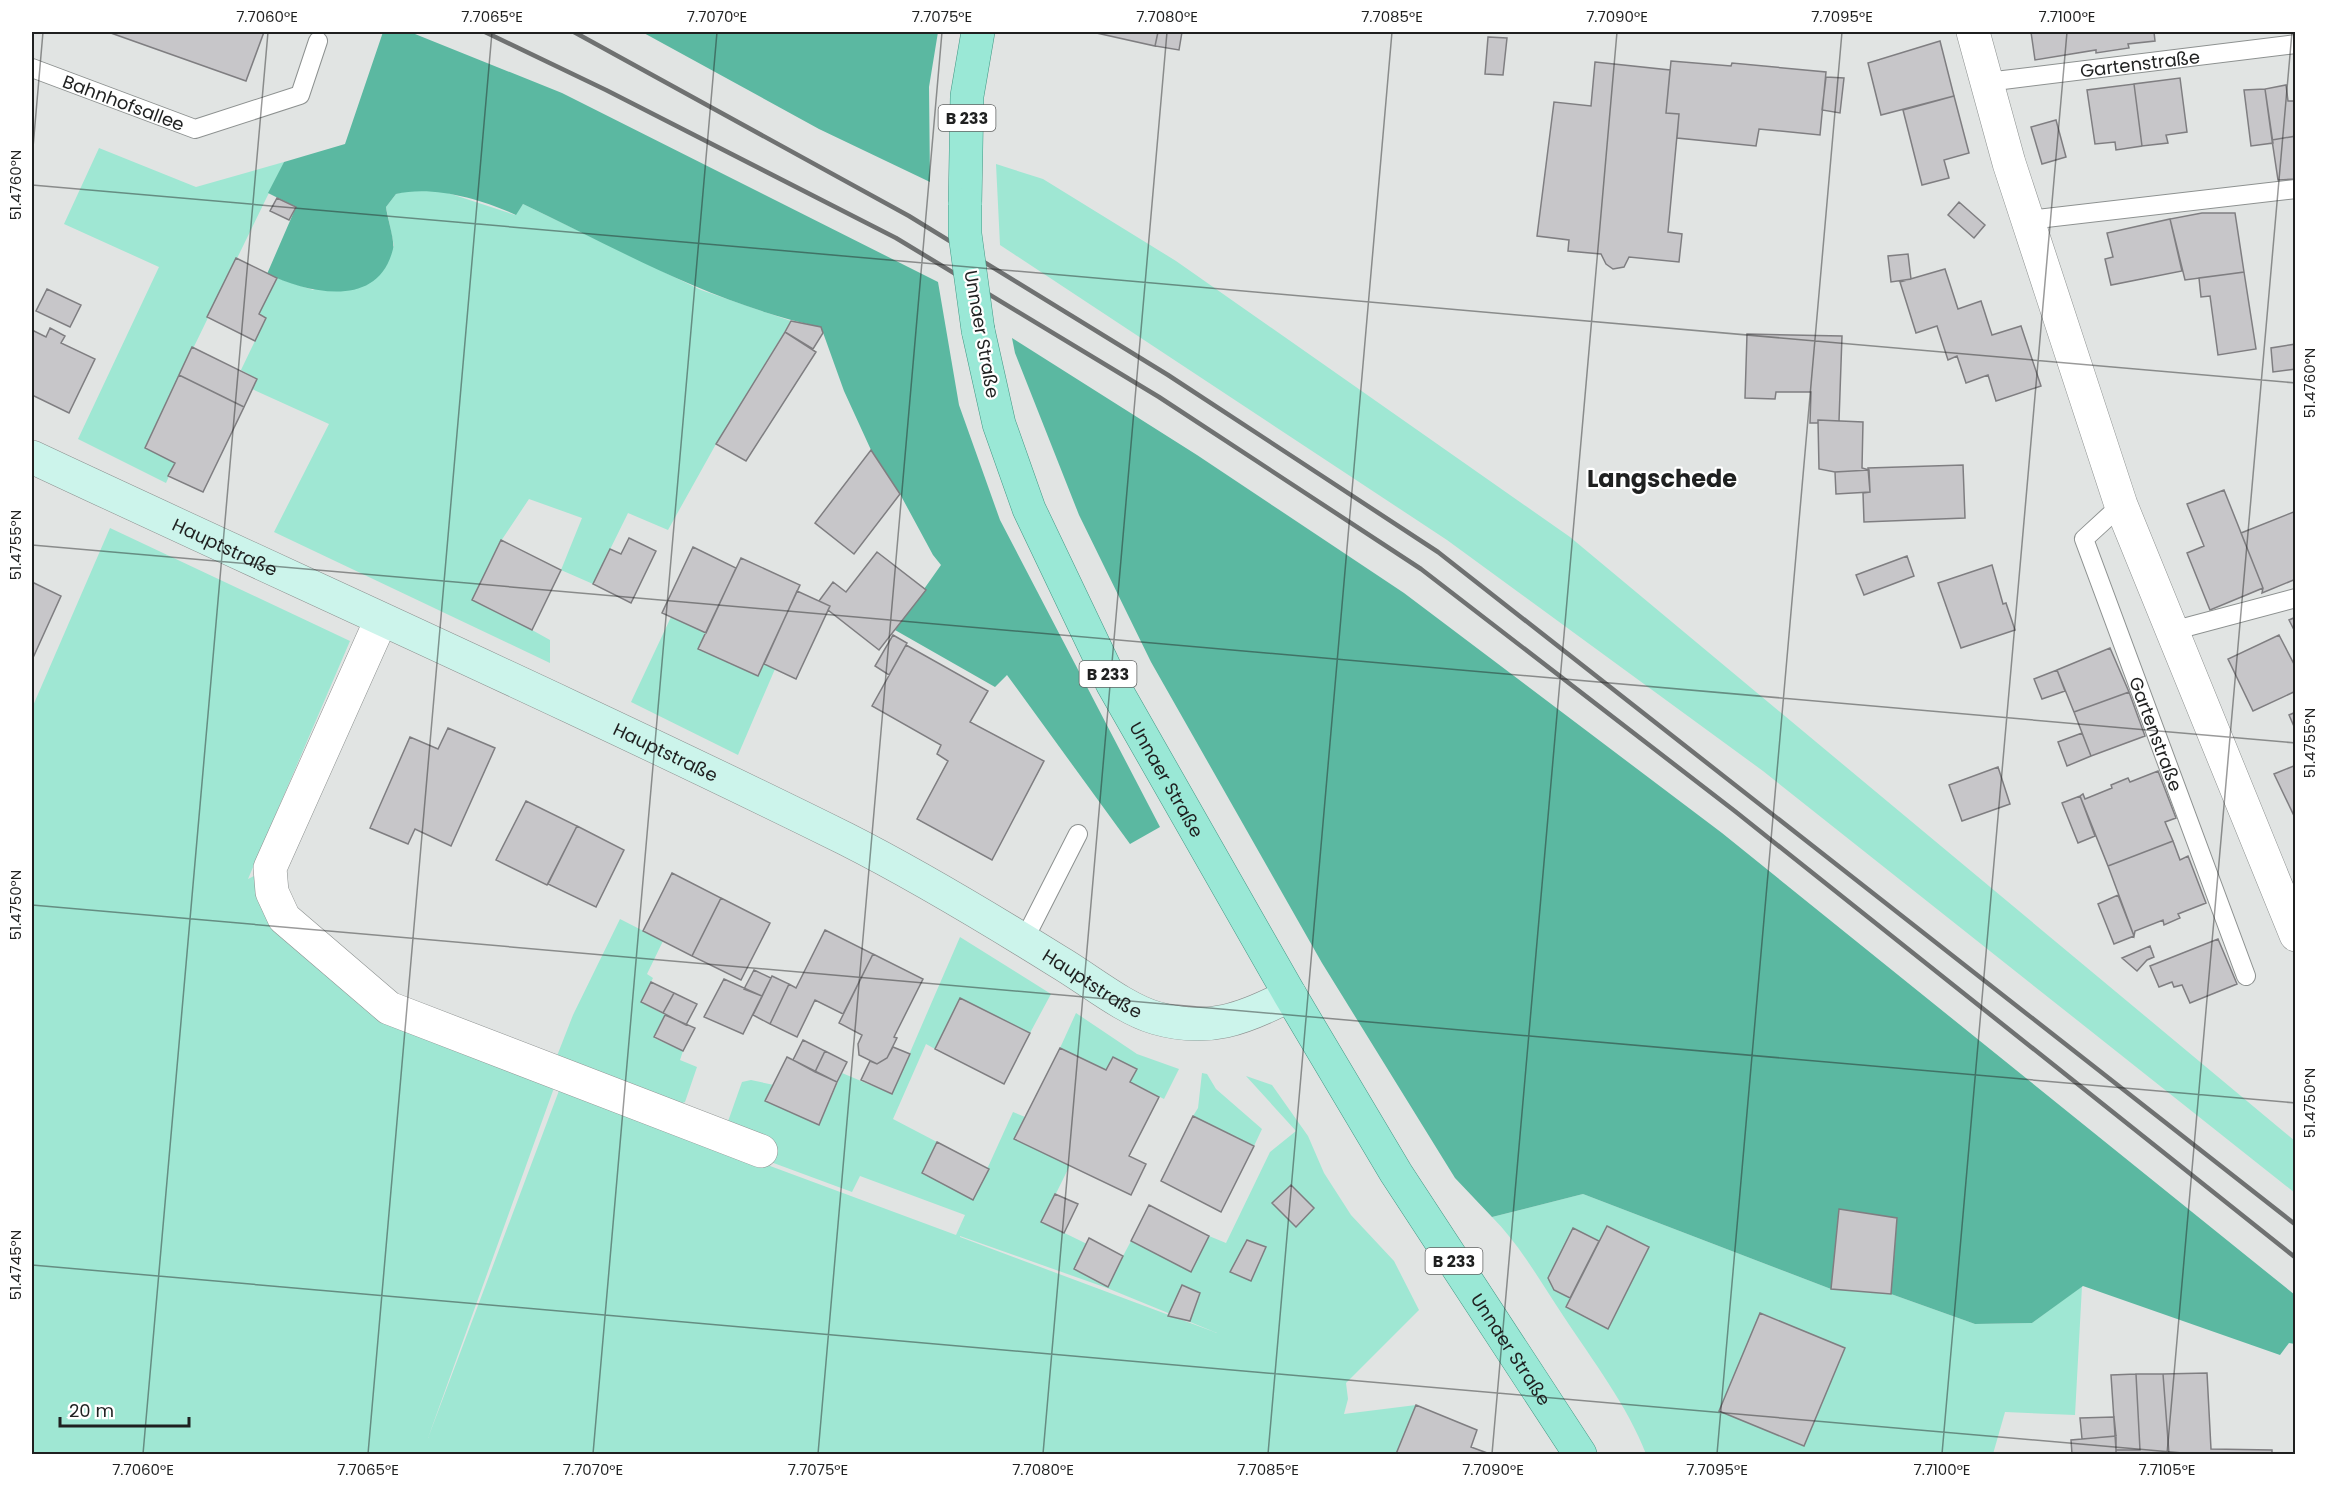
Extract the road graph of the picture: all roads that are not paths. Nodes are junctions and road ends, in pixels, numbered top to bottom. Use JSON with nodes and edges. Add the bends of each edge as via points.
{"nodes":[{"id":1,"x":978,"y":32,"type":"edge"},
{"id":2,"x":1973,"y":32,"type":"edge"},
{"id":3,"x":318,"y":41,"type":"dead end"},
{"id":4,"x":2295,"y":44,"type":"edge"},
{"id":5,"x":32,"y":69,"type":"edge"},
{"id":6,"x":1987,"y":82,"type":"junction"},
{"id":7,"x":2295,"y":189,"type":"edge"},
{"id":8,"x":2029,"y":220,"type":"junction"},
{"id":9,"x":32,"y":457,"type":"edge"},
{"id":10,"x":2121,"y":505,"type":"junction"},
{"id":11,"x":2295,"y":598,"type":"edge"},
{"id":12,"x":381,"y":620,"type":"junction"},
{"id":13,"x":2172,"y":632,"type":"junction"},
{"id":14,"x":1078,"y":834,"type":"dead end"},
{"id":15,"x":2295,"y":935,"type":"edge"},
{"id":16,"x":1024,"y":940,"type":"junction"},
{"id":17,"x":2246,"y":976,"type":"dead end"},
{"id":18,"x":1290,"y":995,"type":"junction"},
{"id":19,"x":761,"y":1151,"type":"dead end"},
{"id":20,"x":1580,"y":1455,"type":"edge"}],
"edges":[{"from":1,"to":18,"type":"main road","name":"Unnaer Straße","number":"B 233","bridge":true,"via":[[967,96],[965,234],[978,330],[999,424],[1029,509],[1112,683]]},
{"from":2,"to":6,"type":"street"},
{"from":3,"to":5,"type":"lane","name":"Bahnhofsallee","via":[[300,95],[195,129]]},
{"from":4,"to":6,"type":"lane","name":"Gartenstraße"},
{"from":6,"to":8,"type":"street"},
{"from":7,"to":8,"type":"lane"},
{"from":8,"to":10,"type":"street"},
{"from":9,"to":12,"type":"main road","name":"Hauptstraße"},
{"from":10,"to":13,"type":"street"},
{"from":10,"to":17,"type":"lane","name":"Gartenstraße","via":[[2084,539]]},
{"from":11,"to":13,"type":"lane"},
{"from":12,"to":16,"type":"main road","name":"Hauptstraße","via":[[630,734],[846,840]]},
{"from":12,"to":19,"type":"street","via":[[270,868],[272,892],[284,918],[389,1008]]},
{"from":13,"to":15,"type":"street"},
{"from":14,"to":16,"type":"lane"},
{"from":16,"to":18,"type":"main road","name":"Hauptstraße","via":[[1153,1018],[1193,1026],[1222,1023],[1251,1016]]},
{"from":18,"to":20,"type":"main road","name":"Unnaer Straße","number":"B 233","via":[[1396,1173]]}]}
